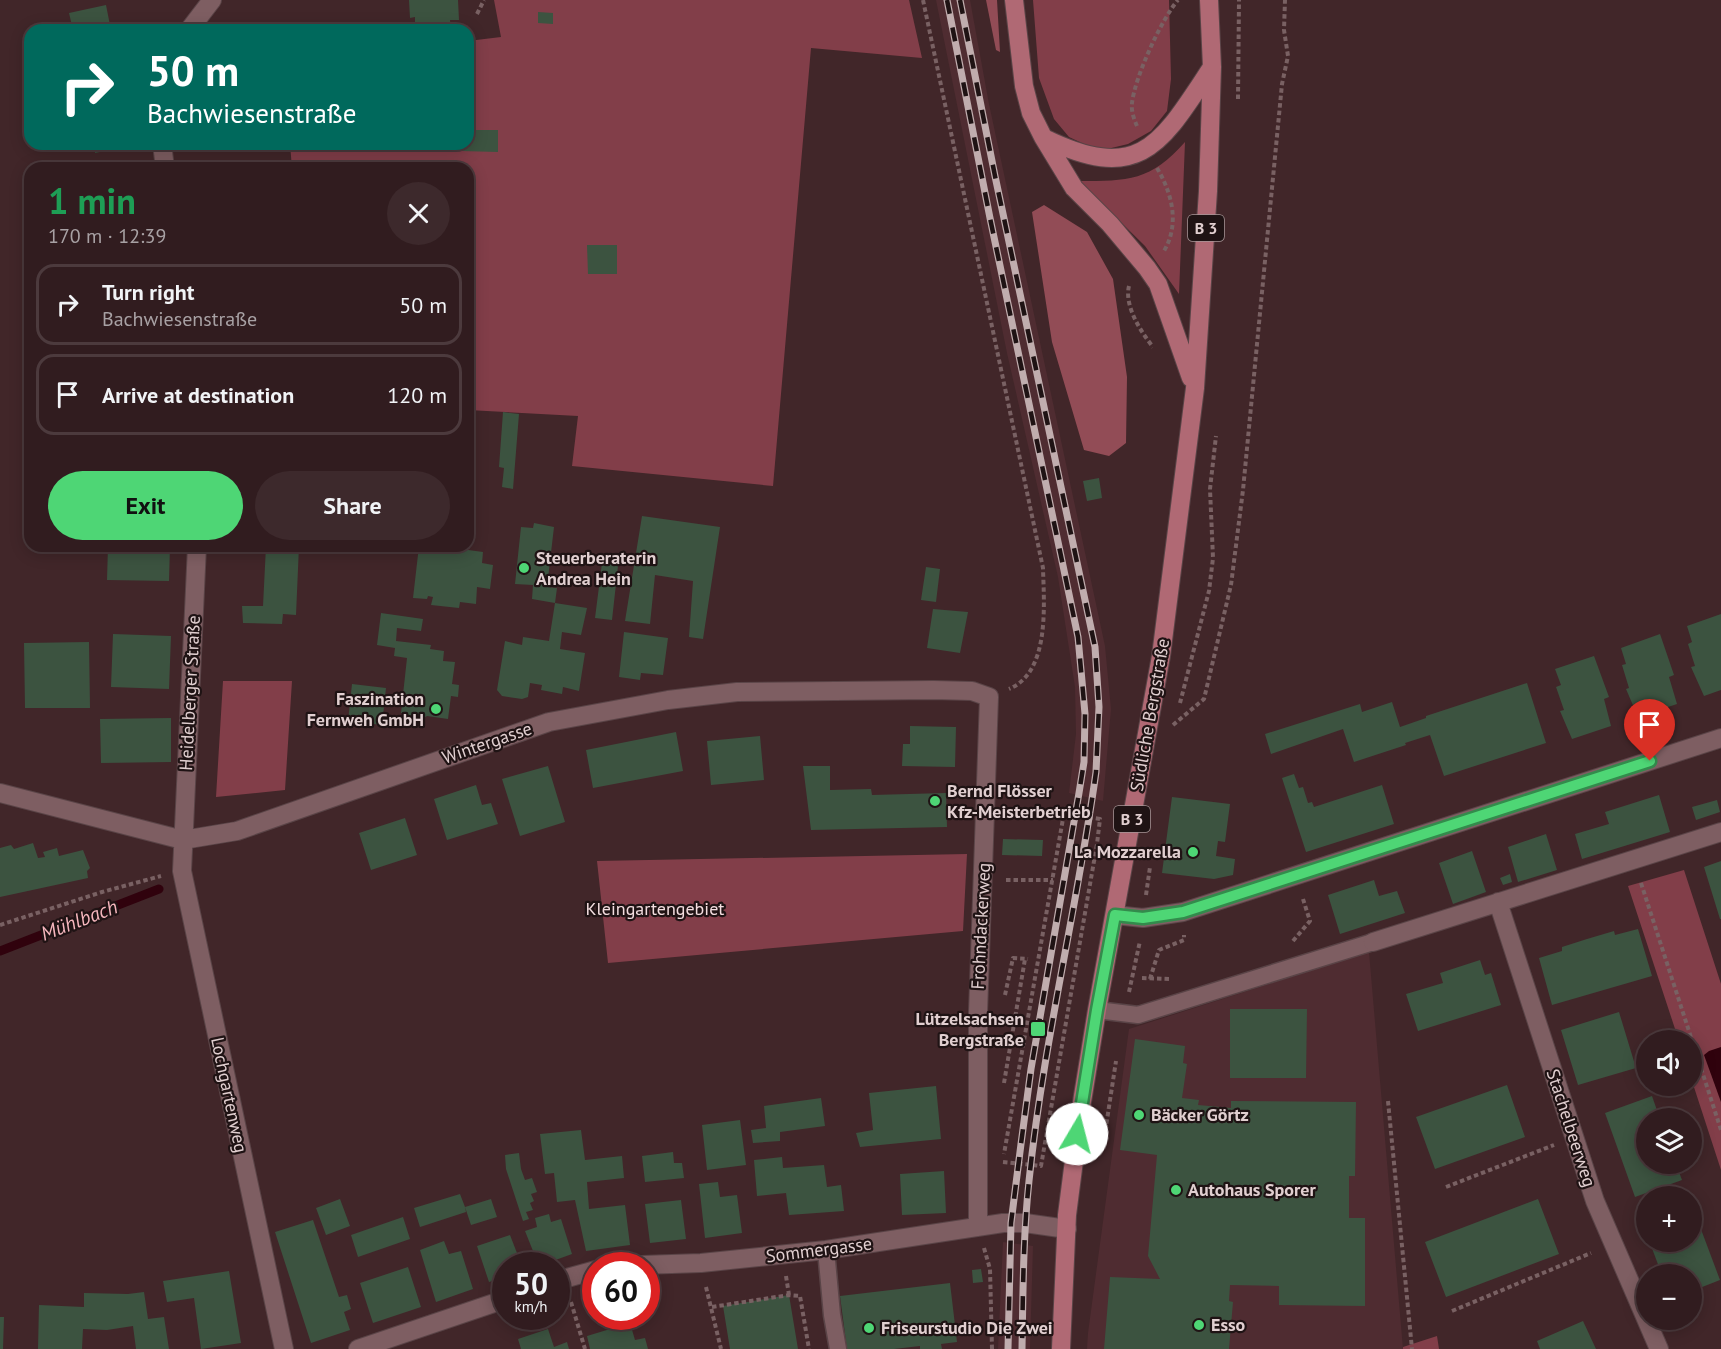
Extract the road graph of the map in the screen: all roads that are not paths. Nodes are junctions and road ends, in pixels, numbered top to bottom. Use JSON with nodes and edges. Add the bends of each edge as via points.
{"nodes":[{"id":1,"x":212,"y":0,"type":"edge"},
{"id":2,"x":1014,"y":0,"type":"edge"},
{"id":3,"x":1209,"y":0,"type":"edge"},
{"id":4,"x":194,"y":24,"type":"edge"},
{"id":5,"x":1212,"y":67,"type":"junction"},
{"id":6,"x":1043,"y":137,"type":"junction"},
{"id":7,"x":1195,"y":388,"type":"junction"},
{"id":8,"x":197,"y":552,"type":"edge"},
{"id":9,"x":989,"y":697,"type":"joint"},
{"id":10,"x":1721,"y":738,"type":"edge"},
{"id":11,"x":0,"y":793,"type":"edge"},
{"id":12,"x":1721,"y":832,"type":"edge"},
{"id":13,"x":183,"y":840,"type":"junction"},
{"id":14,"x":1498,"y":902,"type":"junction"},
{"id":15,"x":1115,"y":915,"type":"junction"},
{"id":16,"x":1373,"y":942,"type":"joint"},
{"id":17,"x":1097,"y":1010,"type":"junction"},
{"id":18,"x":1067,"y":1222,"type":"junction"},
{"id":19,"x":978,"y":1227,"type":"junction"},
{"id":20,"x":826,"y":1250,"type":"junction"},
{"id":21,"x":660,"y":1264,"type":"edge"},
{"id":22,"x":492,"y":1304,"type":"edge"},
{"id":23,"x":284,"y":1349,"type":"edge"},
{"id":24,"x":358,"y":1349,"type":"edge"},
{"id":25,"x":838,"y":1349,"type":"edge"},
{"id":26,"x":1061,"y":1349,"type":"edge"},
{"id":27,"x":1659,"y":1349,"type":"edge"}],
"edges":[{"from":1,"to":4,"type":"street"},
{"from":2,"to":6,"type":"main road","via":[[1024,86]]},
{"from":3,"to":5,"type":"main road","number":"B 3"},
{"from":5,"to":6,"type":"main road","via":[[1174,124],[1147,149],[1126,158],[1106,159],[1067,149]]},
{"from":5,"to":7,"type":"main road","number":"B 3"},
{"from":6,"to":7,"type":"main road","via":[[1074,189],[1110,224],[1158,284]]},
{"from":7,"to":15,"type":"main road","name":"Südliche Bergstraße","number":"B 3","via":[[1161,656]]},
{"from":8,"to":13,"type":"street","name":"Heidelberger Straße"},
{"from":9,"to":13,"type":"street","name":"Wintergasse","via":[[972,691],[933,690],[737,692],[668,700],[549,722],[237,831]]},
{"from":9,"to":19,"type":"street","name":"Frohndackerweg","via":[[978,1013]]},
{"from":10,"to":15,"type":"street","via":[[1183,912],[1143,918]]},
{"from":11,"to":13,"type":"street","name":"Wintergasse"},
{"from":12,"to":14,"type":"street"},
{"from":13,"to":23,"type":"street","name":"Lochgartenweg","via":[[182,871]]},
{"from":14,"to":16,"type":"street"},
{"from":14,"to":27,"type":"street","name":"Stachelbeerweg","via":[[1595,1201]]},
{"from":15,"to":17,"type":"main road","name":"Südliche Bergstraße","number":"B 3"},
{"from":16,"to":17,"type":"lane","via":[[1138,1015]]},
{"from":17,"to":18,"type":"main road","name":"Südliche Bergstraße","number":"B 3"},
{"from":18,"to":19,"type":"street","name":"Sommergasse"},
{"from":18,"to":26,"type":"main road","name":"Südliche Bergstraße","number":"B 3"},
{"from":19,"to":20,"type":"street","name":"Sommergasse"},
{"from":20,"to":21,"type":"street","name":"Sommergasse"},
{"from":20,"to":25,"type":"lane"},
{"from":22,"to":24,"type":"street"}]}
